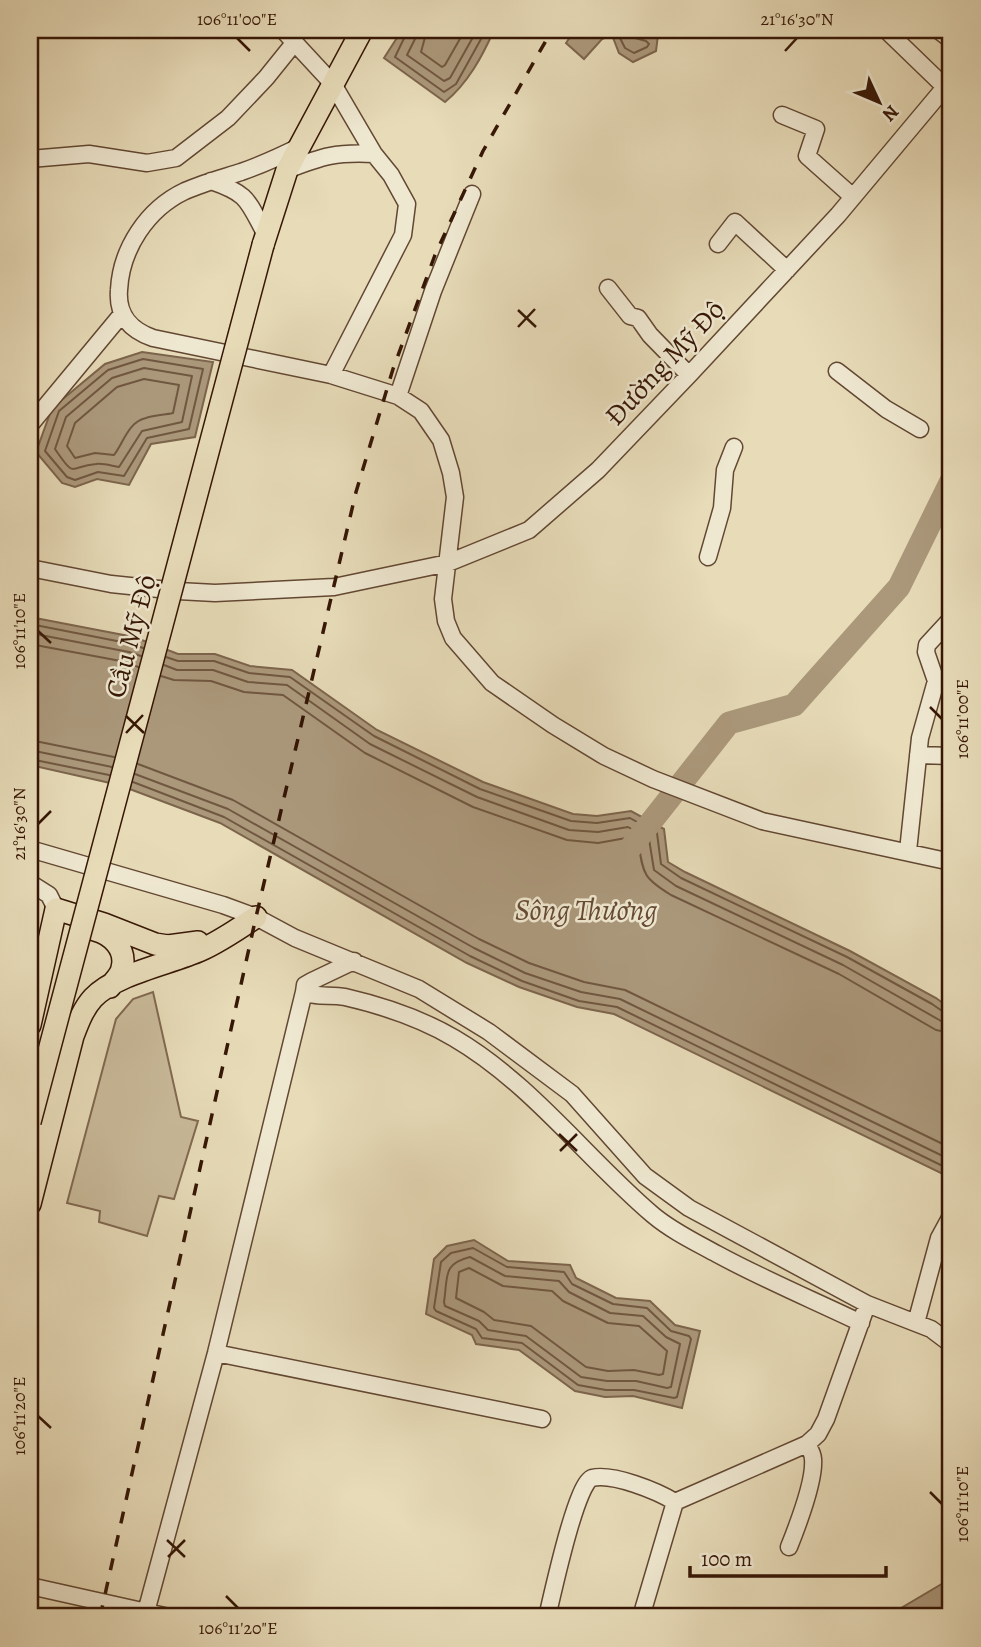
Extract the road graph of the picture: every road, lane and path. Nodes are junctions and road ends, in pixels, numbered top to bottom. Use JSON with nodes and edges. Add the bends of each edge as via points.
{"nodes":[{"id":1,"x":283,"y":30,"type":"edge"},
{"id":2,"x":362,"y":30,"type":"edge"},
{"id":3,"x":886,"y":30,"type":"edge"},
{"id":4,"x":938,"y":30,"type":"edge"},
{"id":5,"x":951,"y":40,"type":"edge"},
{"id":6,"x":295,"y":42,"type":"junction"},
{"id":7,"x":948,"y":83,"type":"edge"},
{"id":8,"x":333,"y":84,"type":"junction"},
{"id":9,"x":782,"y":115,"type":"dead end"},
{"id":10,"x":300,"y":146,"type":"junction"},
{"id":11,"x":374,"y":154,"type":"junction"},
{"id":12,"x":30,"y":159,"type":"edge"},
{"id":13,"x":288,"y":170,"type":"junction"},
{"id":14,"x":211,"y":181,"type":"junction"},
{"id":15,"x":472,"y":194,"type":"dead end"},
{"id":16,"x":853,"y":197,"type":"junction"},
{"id":17,"x":264,"y":240,"type":"junction"},
{"id":18,"x":718,"y":244,"type":"dead end"},
{"id":19,"x":787,"y":270,"type":"junction"},
{"id":20,"x":608,"y":288,"type":"dead end"},
{"id":21,"x":122,"y":314,"type":"junction"},
{"id":22,"x":836,"y":371,"type":"dead end"},
{"id":23,"x":689,"y":374,"type":"junction"},
{"id":24,"x":331,"y":375,"type":"junction"},
{"id":25,"x":398,"y":396,"type":"junction"},
{"id":26,"x":30,"y":425,"type":"edge"},
{"id":27,"x":920,"y":429,"type":"dead end"},
{"id":28,"x":734,"y":447,"type":"dead end"},
{"id":29,"x":708,"y":557,"type":"dead end"},
{"id":30,"x":448,"y":563,"type":"junction"},
{"id":31,"x":30,"y":568,"type":"edge"},
{"id":32,"x":951,"y":620,"type":"edge"},
{"id":33,"x":918,"y":755,"type":"junction"},
{"id":34,"x":951,"y":756,"type":"edge"},
{"id":35,"x":30,"y":849,"type":"edge"},
{"id":36,"x":908,"y":851,"type":"junction"},
{"id":37,"x":951,"y":862,"type":"edge"},
{"id":38,"x":30,"y":884,"type":"edge"},
{"id":39,"x":55,"y":913,"type":"junction"},
{"id":40,"x":256,"y":917,"type":"junction"},
{"id":41,"x":234,"y":932,"type":"junction"},
{"id":42,"x":354,"y":961,"type":"junction"},
{"id":43,"x":110,"y":987,"type":"junction"},
{"id":44,"x":304,"y":992,"type":"junction"},
{"id":45,"x":30,"y":1025,"type":"edge"},
{"id":46,"x":30,"y":1122,"type":"edge"},
{"id":47,"x":30,"y":1204,"type":"edge"},
{"id":48,"x":951,"y":1216,"type":"edge"},
{"id":49,"x":867,"y":1304,"type":"junction"},
{"id":50,"x":861,"y":1323,"type":"junction"},
{"id":51,"x":916,"y":1323,"type":"junction"},
{"id":52,"x":951,"y":1344,"type":"edge"},
{"id":53,"x":216,"y":1353,"type":"junction"},
{"id":54,"x":542,"y":1419,"type":"dead end"},
{"id":55,"x":807,"y":1444,"type":"junction"},
{"id":56,"x":675,"y":1502,"type":"junction"},
{"id":57,"x":789,"y":1547,"type":"dead end"},
{"id":58,"x":30,"y":1586,"type":"edge"},
{"id":59,"x":150,"y":1614,"type":"edge"},
{"id":60,"x":169,"y":1617,"type":"edge"},
{"id":61,"x":547,"y":1617,"type":"edge"},
{"id":62,"x":641,"y":1617,"type":"edge"}],
"edges":[{"from":1,"to":6,"type":"street"},
{"from":2,"to":8,"type":"main road","name":"Cầu Mỹ Độ"},
{"from":3,"to":7,"type":"street"},
{"from":4,"to":5,"type":"street"},
{"from":6,"to":8,"type":"street"},
{"from":6,"to":12,"type":"street","via":[[228,118],[176,158],[147,163],[89,154]]},
{"from":7,"to":16,"type":"street","name":"Đường Mỹ Độ"},
{"from":8,"to":10,"type":"main road","name":"Cầu Mỹ Độ"},
{"from":8,"to":11,"type":"street"},
{"from":9,"to":16,"type":"street","via":[[816,129],[807,156]]},
{"from":10,"to":13,"type":"main road","name":"Cầu Mỹ Độ"},
{"from":10,"to":14,"type":"street"},
{"from":11,"to":13,"type":"street","via":[[343,152]]},
{"from":11,"to":24,"type":"street","via":[[407,204],[403,235]]},
{"from":13,"to":17,"type":"main road","name":"Cầu Mỹ Độ"},
{"from":14,"to":17,"type":"street","via":[[237,190],[246,199]]},
{"from":14,"to":21,"type":"street","via":[[182,192],[158,209],[138,233],[124,258],[118,298]]},
{"from":15,"to":25,"type":"street"},
{"from":16,"to":19,"type":"street","name":"Đường Mỹ Độ"},
{"from":17,"to":46,"type":"main road","name":"Cầu Mỹ Độ","bridge":true},
{"from":18,"to":19,"type":"street","via":[[735,222]]},
{"from":19,"to":23,"type":"street","name":"Đường Mỹ Độ"},
{"from":20,"to":23,"type":"street"},
{"from":21,"to":24,"type":"street","via":[[136,331],[153,338]]},
{"from":21,"to":26,"type":"street"},
{"from":22,"to":27,"type":"street"},
{"from":23,"to":30,"type":"street","name":"Đường Mỹ Độ","via":[[598,470],[529,530]]},
{"from":24,"to":25,"type":"street"},
{"from":25,"to":30,"type":"street","via":[[427,418],[441,440],[451,473],[455,497]]},
{"from":28,"to":29,"type":"street"},
{"from":30,"to":31,"type":"street","name":"Đường Mỹ Độ","via":[[351,584],[203,593],[111,584]]},
{"from":30,"to":36,"type":"street","via":[[443,599],[453,638],[492,683],[553,725],[653,779],[762,821]]},
{"from":32,"to":33,"type":"street","via":[[927,645],[936,681]]},
{"from":33,"to":34,"type":"street"},
{"from":33,"to":36,"type":"street"},
{"from":35,"to":40,"type":"street"},
{"from":36,"to":37,"type":"street"},
{"from":38,"to":39,"type":"street","via":[[49,895]]},
{"from":39,"to":41,"type":"main road","via":[[104,923],[168,946]]},
{"from":39,"to":43,"type":"main road","via":[[114,940],[122,968]]},
{"from":39,"to":45,"type":"main road"},
{"from":40,"to":41,"type":"main road"},
{"from":40,"to":42,"type":"street"},
{"from":41,"to":43,"type":"main road","via":[[200,951]]},
{"from":42,"to":44,"type":"street","via":[[305,985]]},
{"from":42,"to":49,"type":"street","via":[[419,989],[489,1032],[572,1094],[645,1176],[689,1208]]},
{"from":43,"to":47,"type":"main road","via":[[93,999],[80,1017]]},
{"from":44,"to":50,"type":"street","via":[[403,1013],[456,1039],[556,1121],[653,1215],[743,1268]]},
{"from":44,"to":53,"type":"street"},
{"from":48,"to":51,"type":"street","via":[[939,1238]]},
{"from":49,"to":50,"type":"street"},
{"from":49,"to":51,"type":"street"},
{"from":50,"to":55,"type":"street","via":[[826,1419]]},
{"from":51,"to":52,"type":"street"},
{"from":53,"to":54,"type":"street"},
{"from":53,"to":59,"type":"street"},
{"from":55,"to":56,"type":"street"},
{"from":55,"to":57,"type":"street","via":[[813,1468]]},
{"from":56,"to":61,"type":"street","via":[[653,1489],[621,1481],[588,1480],[571,1523]]},
{"from":56,"to":62,"type":"street"},
{"from":58,"to":59,"type":"street"},
{"from":59,"to":60,"type":"street"}]}
